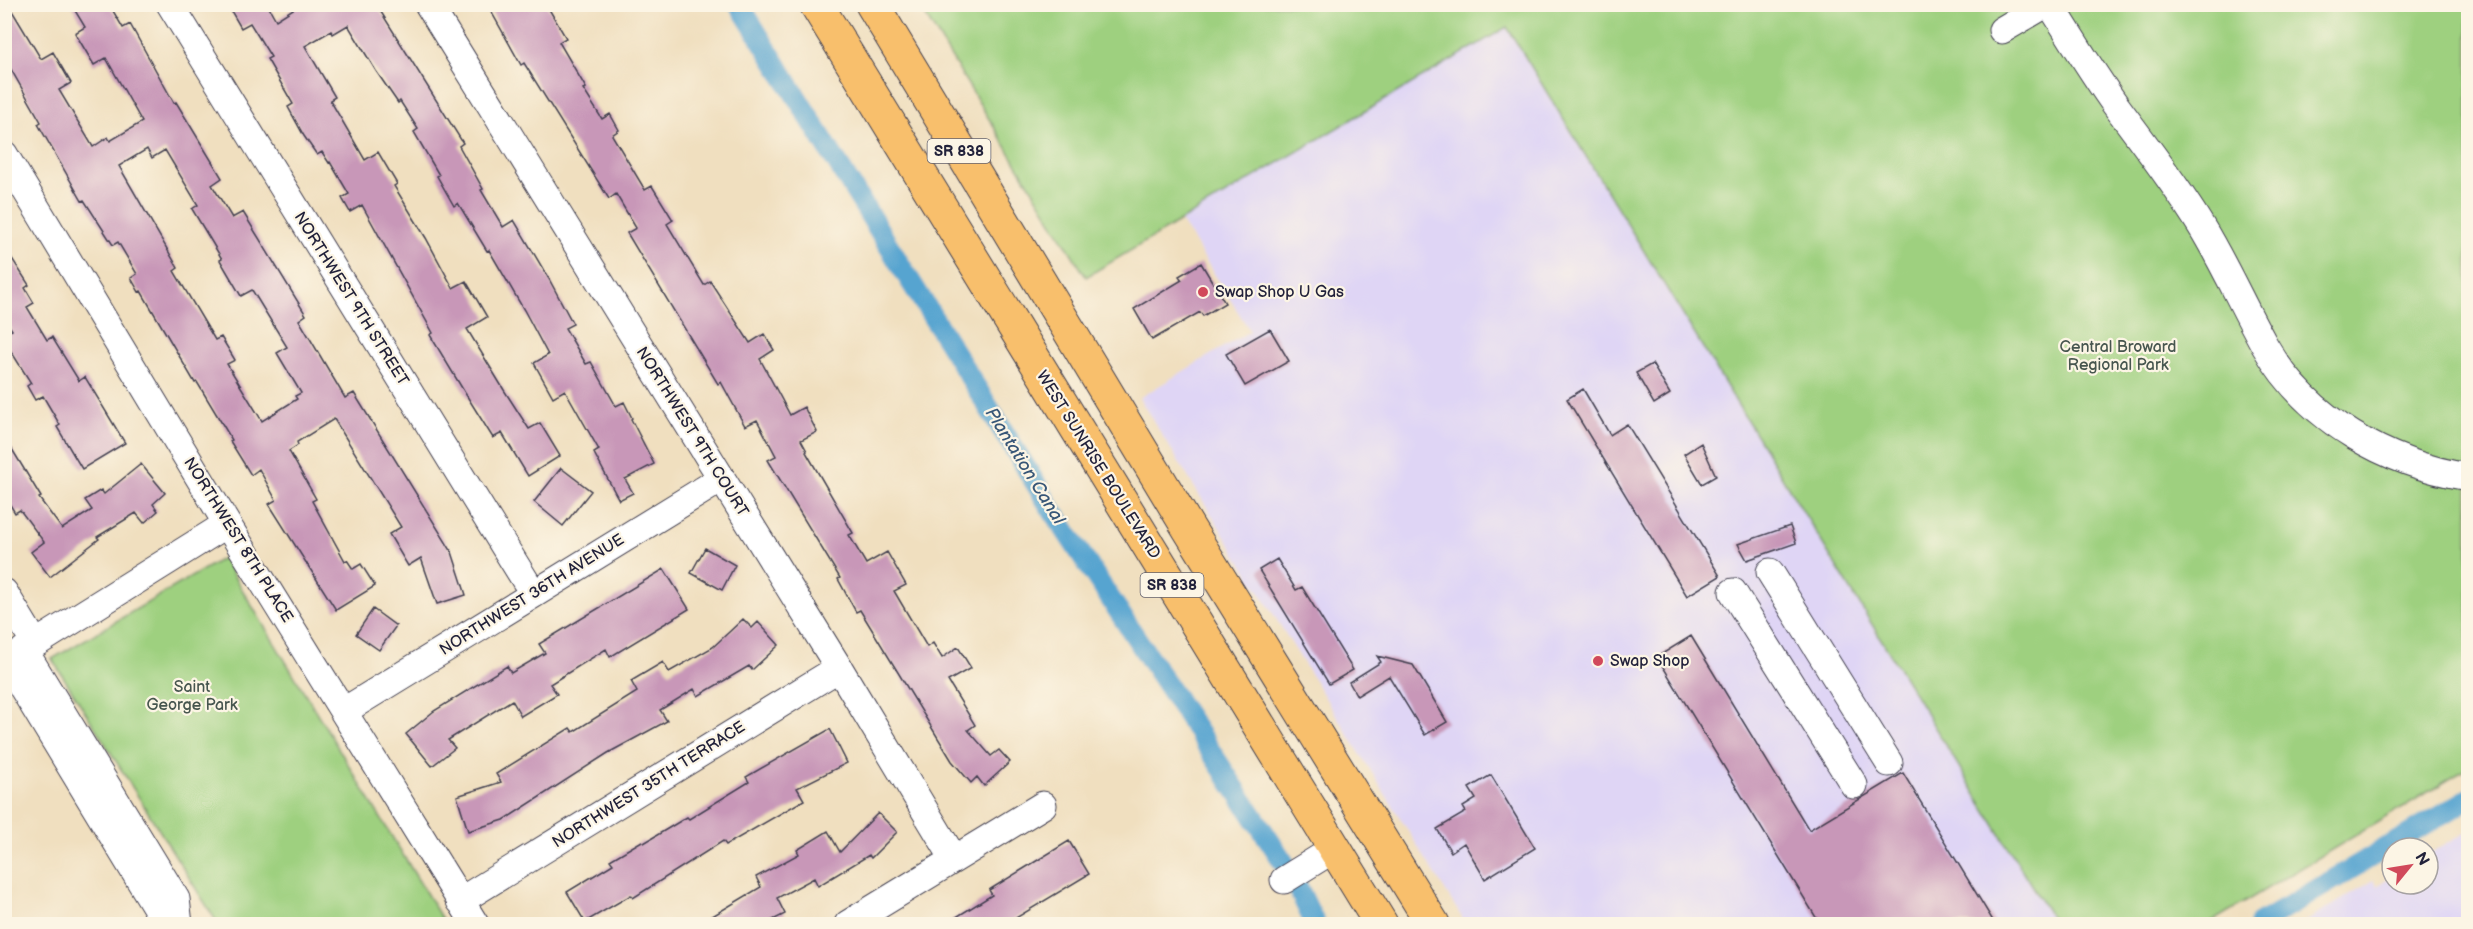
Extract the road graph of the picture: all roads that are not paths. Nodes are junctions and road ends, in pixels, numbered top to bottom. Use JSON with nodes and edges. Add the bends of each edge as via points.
{"nodes":[{"id":1,"x":170,"y":4,"type":"edge"},
{"id":2,"x":428,"y":4,"type":"edge"},
{"id":3,"x":816,"y":4,"type":"edge"},
{"id":4,"x":2046,"y":4,"type":"edge"},
{"id":5,"x":2050,"y":4,"type":"edge"},
{"id":6,"x":879,"y":13,"type":"edge"},
{"id":7,"x":2002,"y":30,"type":"dead end"},
{"id":8,"x":4,"y":154,"type":"edge"},
{"id":9,"x":2469,"y":477,"type":"edge"},
{"id":10,"x":721,"y":479,"type":"junction"},
{"id":11,"x":227,"y":524,"type":"junction"},
{"id":12,"x":1158,"y":561,"type":"junction"},
{"id":13,"x":1770,"y":572,"type":"dead end"},
{"id":14,"x":4,"y":592,"type":"edge"},
{"id":15,"x":1733,"y":592,"type":"dead end"},
{"id":16,"x":533,"y":593,"type":"junction"},
{"id":17,"x":18,"y":655,"type":"edge"},
{"id":18,"x":839,"y":668,"type":"junction"},
{"id":19,"x":344,"y":711,"type":"junction"},
{"id":20,"x":1889,"y":763,"type":"dead end"},
{"id":21,"x":1854,"y":785,"type":"dead end"},
{"id":22,"x":1043,"y":805,"type":"dead end"},
{"id":23,"x":1370,"y":820,"type":"junction"},
{"id":24,"x":1334,"y":849,"type":"junction"},
{"id":25,"x":954,"y":859,"type":"junction"},
{"id":26,"x":1292,"y":875,"type":"dead end"},
{"id":27,"x":460,"y":901,"type":"junction"},
{"id":28,"x":159,"y":924,"type":"edge"},
{"id":29,"x":179,"y":924,"type":"edge"},
{"id":30,"x":475,"y":924,"type":"edge"},
{"id":31,"x":848,"y":924,"type":"edge"},
{"id":32,"x":1381,"y":924,"type":"edge"},
{"id":33,"x":1433,"y":924,"type":"edge"}],
"edges":[{"from":1,"to":16,"type":"street","name":"NORTHWEST 9TH STREET"},
{"from":2,"to":10,"type":"street","name":"NORTHWEST 9TH COURT"},
{"from":3,"to":12,"type":"main road","name":"WEST SUNRISE BOULEVARD","number":"SR 838"},
{"from":4,"to":7,"type":"street"},
{"from":5,"to":9,"type":"street","via":[[2201,226],[2266,348],[2286,376],[2318,410],[2352,435],[2399,460]]},
{"from":6,"to":23,"type":"main road","number":"SR 838","via":[[1189,529]]},
{"from":8,"to":11,"type":"street","name":"NORTHWEST 8TH PLACE"},
{"from":10,"to":16,"type":"street","name":"NORTHWEST 36TH AVENUE"},
{"from":10,"to":18,"type":"street","name":"NORTHWEST 9TH COURT"},
{"from":11,"to":17,"type":"street"},
{"from":11,"to":19,"type":"street","name":"NORTHWEST 8TH PLACE"},
{"from":12,"to":23,"type":"main road","via":[[1185,575],[1337,808],[1347,816]]},
{"from":12,"to":24,"type":"main road","name":"WEST SUNRISE BOULEVARD","number":"SR 838"},
{"from":13,"to":20,"type":"street"},
{"from":14,"to":17,"type":"street"},
{"from":15,"to":21,"type":"street"},
{"from":16,"to":19,"type":"street","name":"NORTHWEST 36TH AVENUE"},
{"from":17,"to":28,"type":"street","via":[[159,912]]},
{"from":17,"to":29,"type":"street","via":[[176,899]]},
{"from":18,"to":25,"type":"street","name":"NORTHWEST 9TH COURT"},
{"from":18,"to":27,"type":"street","name":"NORTHWEST 35TH TERRACE"},
{"from":19,"to":27,"type":"street","name":"NORTHWEST 8TH PLACE"},
{"from":22,"to":25,"type":"street"},
{"from":23,"to":33,"type":"main road","number":"SR 838"},
{"from":24,"to":26,"type":"street"},
{"from":24,"to":32,"type":"main road","name":"WEST SUNRISE BOULEVARD","number":"SR 838"},
{"from":25,"to":31,"type":"street"},
{"from":27,"to":30,"type":"street","name":"NORTHWEST 8TH PLACE"}]}
